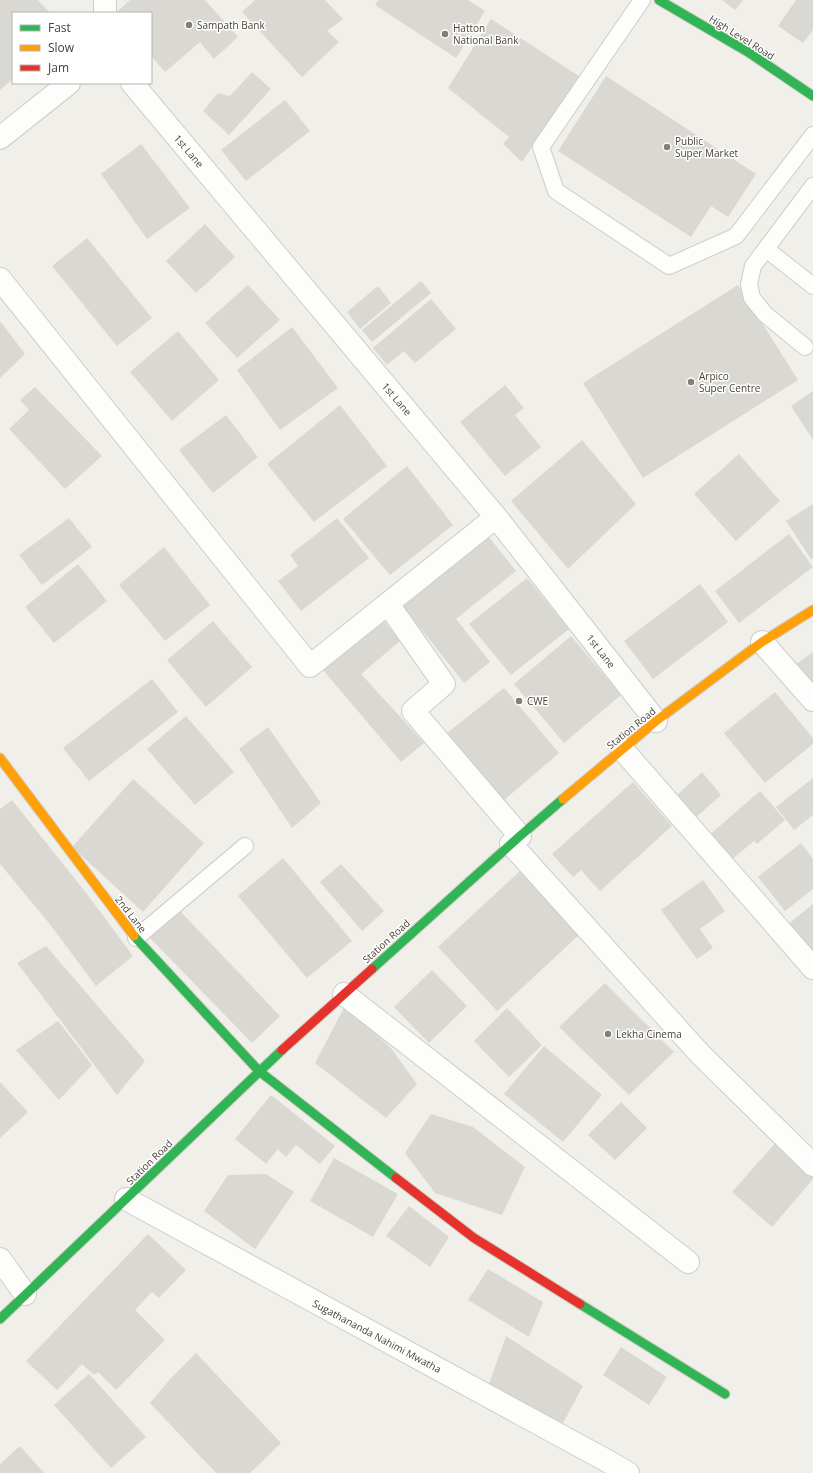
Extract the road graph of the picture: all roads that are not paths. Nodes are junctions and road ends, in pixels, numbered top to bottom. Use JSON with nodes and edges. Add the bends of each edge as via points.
{"nodes":[{"id":1,"x":105,"y":0,"type":"edge"},
{"id":2,"x":642,"y":0,"type":"edge"},
{"id":3,"x":658,"y":0,"type":"edge"},
{"id":4,"x":105,"y":12,"type":"edge"},
{"id":5,"x":68,"y":84,"type":"edge"},
{"id":6,"x":133,"y":84,"type":"edge"},
{"id":7,"x":813,"y":96,"type":"edge"},
{"id":8,"x":813,"y":135,"type":"edge"},
{"id":9,"x":0,"y":138,"type":"edge"},
{"id":10,"x":813,"y":186,"type":"edge"},
{"id":11,"x":766,"y":250,"type":"junction"},
{"id":12,"x":0,"y":279,"type":"edge"},
{"id":13,"x":813,"y":286,"type":"edge"},
{"id":14,"x":805,"y":347,"type":"dead end"},
{"id":15,"x":496,"y":517,"type":"junction"},
{"id":16,"x":388,"y":604,"type":"junction"},
{"id":17,"x":813,"y":610,"type":"edge"},
{"id":18,"x":762,"y":642,"type":"junction"},
{"id":19,"x":813,"y":700,"type":"edge"},
{"id":20,"x":656,"y":721,"type":"junction"},
{"id":21,"x":622,"y":749,"type":"junction"},
{"id":22,"x":0,"y":758,"type":"edge"},
{"id":23,"x":515,"y":840,"type":"junction"},
{"id":24,"x":245,"y":846,"type":"dead end"},
{"id":25,"x":136,"y":938,"type":"junction"},
{"id":26,"x":813,"y":968,"type":"edge"},
{"id":27,"x":344,"y":994,"type":"junction"},
{"id":28,"x":259,"y":1071,"type":"junction"},
{"id":29,"x":813,"y":1164,"type":"edge"},
{"id":30,"x":126,"y":1199,"type":"junction"},
{"id":31,"x":0,"y":1259,"type":"edge"},
{"id":32,"x":688,"y":1262,"type":"dead end"},
{"id":33,"x":25,"y":1294,"type":"junction"},
{"id":34,"x":0,"y":1319,"type":"edge"},
{"id":35,"x":725,"y":1394,"type":"dead end"},
{"id":36,"x":628,"y":1473,"type":"edge"}],
"edges":[{"from":1,"to":4,"type":"street"},
{"from":2,"to":8,"type":"lane","via":[[541,147],[556,191],[669,266],[736,236]]},
{"from":3,"to":7,"type":"main road","name":"High Level Road","via":[[748,52]]},
{"from":5,"to":9,"type":"street"},
{"from":6,"to":15,"type":"street","name":"1st Lane"},
{"from":10,"to":11,"type":"lane"},
{"from":11,"to":13,"type":"lane"},
{"from":11,"to":14,"type":"lane","via":[[753,266],[749,284],[752,298],[765,314]]},
{"from":12,"to":16,"type":"street","via":[[310,666]]},
{"from":15,"to":16,"type":"street"},
{"from":15,"to":20,"type":"street","name":"1st Lane"},
{"from":16,"to":23,"type":"street","via":[[444,684],[412,711]]},
{"from":17,"to":18,"type":"main road","name":"Station Road"},
{"from":18,"to":19,"type":"street"},
{"from":18,"to":20,"type":"main road","name":"Station Road"},
{"from":20,"to":21,"type":"main road","name":"Station Road"},
{"from":21,"to":23,"type":"main road","name":"Station Road"},
{"from":21,"to":26,"type":"street"},
{"from":22,"to":25,"type":"main road","name":"2nd Lane"},
{"from":23,"to":27,"type":"main road","name":"Station Road"},
{"from":23,"to":29,"type":"street","via":[[700,1054]]},
{"from":24,"to":25,"type":"lane"},
{"from":25,"to":28,"type":"main road","name":"2nd Lane"},
{"from":27,"to":28,"type":"main road","name":"Station Road"},
{"from":27,"to":32,"type":"street"},
{"from":28,"to":30,"type":"main road","name":"Station Road"},
{"from":28,"to":35,"type":"main road","name":"2nd Lane","via":[[474,1238]]},
{"from":30,"to":33,"type":"main road","name":"Station Road"},
{"from":30,"to":36,"type":"street","name":"Sugathananda Nahimi Mwatha"},
{"from":31,"to":33,"type":"street"},
{"from":33,"to":34,"type":"main road","name":"Station Road"}]}
